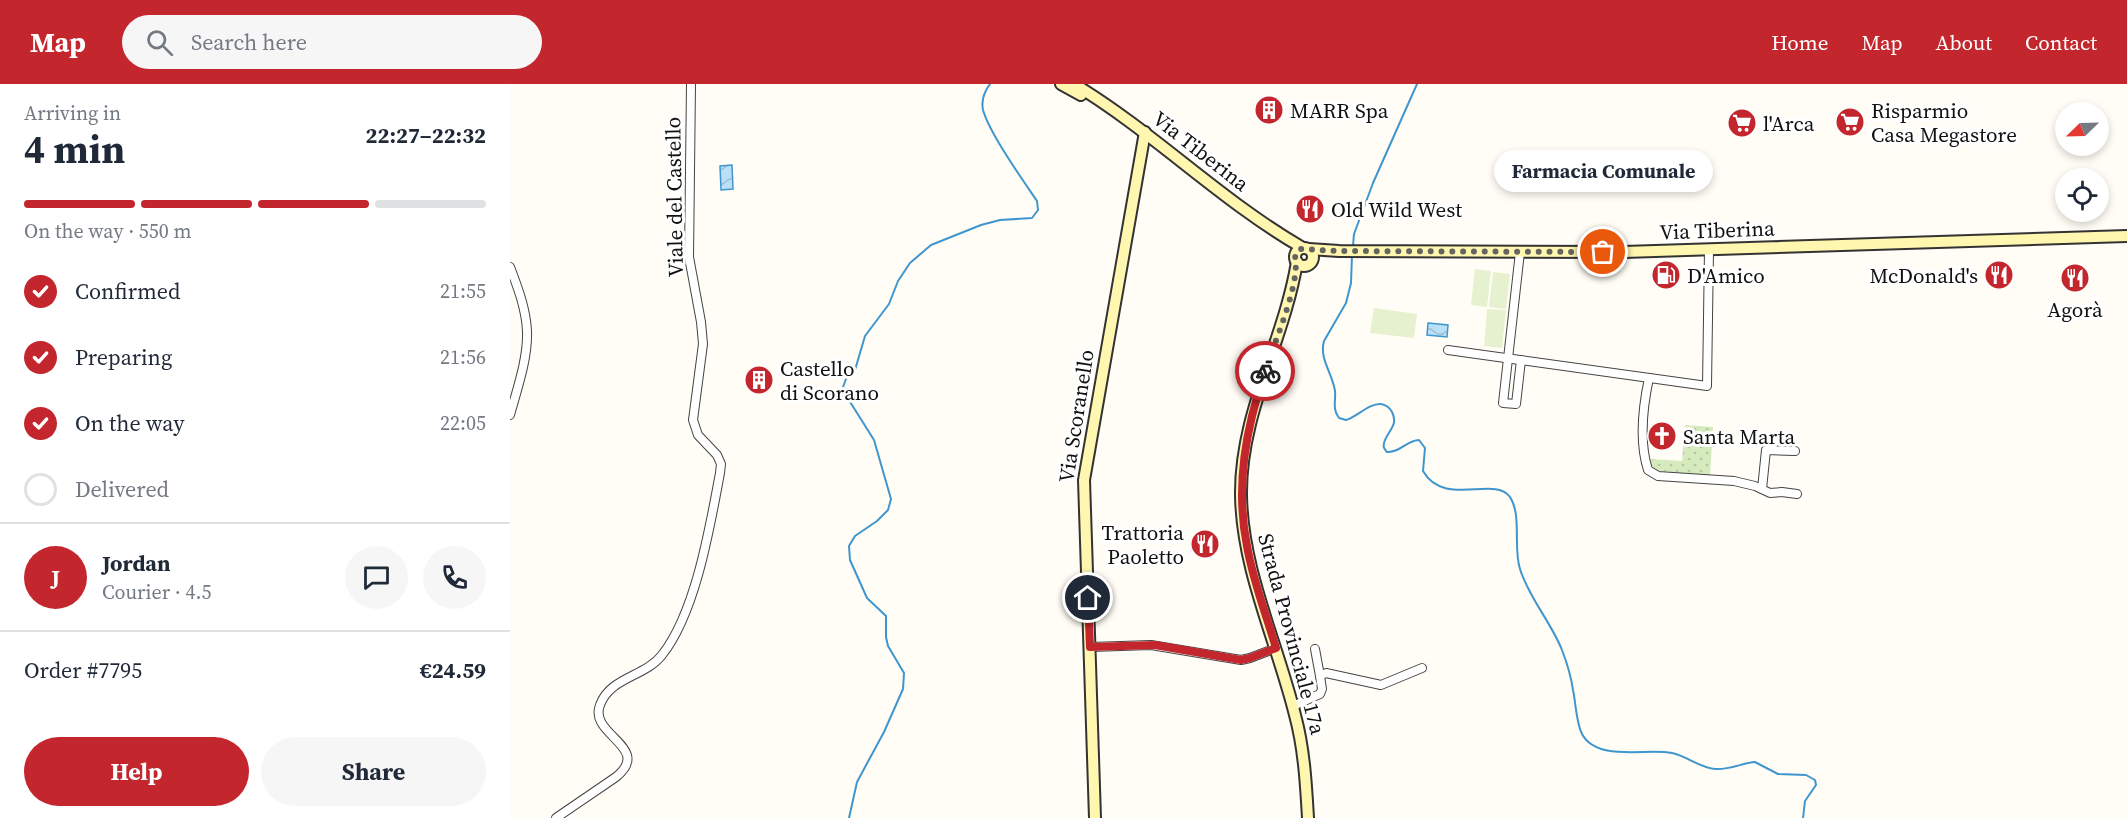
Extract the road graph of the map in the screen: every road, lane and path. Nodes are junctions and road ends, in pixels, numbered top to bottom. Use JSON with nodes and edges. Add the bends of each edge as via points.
{"nodes":[{"id":1,"x":1061,"y":84,"type":"edge"},
{"id":2,"x":1074,"y":84,"type":"edge"},
{"id":3,"x":691,"y":85,"type":"edge"},
{"id":4,"x":1119,"y":112,"type":"junction"},
{"id":5,"x":1145,"y":132,"type":"junction"},
{"id":6,"x":2127,"y":236,"type":"edge"},
{"id":7,"x":1709,"y":250,"type":"junction"},
{"id":8,"x":1520,"y":252,"type":"junction"},
{"id":9,"x":1304,"y":257,"type":"junction"},
{"id":10,"x":510,"y":267,"type":"edge"},
{"id":11,"x":1448,"y":350,"type":"dead end"},
{"id":12,"x":1508,"y":358,"type":"junction"},
{"id":13,"x":1521,"y":360,"type":"junction"},
{"id":14,"x":1649,"y":378,"type":"junction"},
{"id":15,"x":510,"y":415,"type":"edge"},
{"id":16,"x":1795,"y":451,"type":"dead end"},
{"id":17,"x":1762,"y":489,"type":"junction"},
{"id":18,"x":1797,"y":494,"type":"dead end"},
{"id":19,"x":1090,"y":647,"type":"junction"},
{"id":20,"x":1276,"y":648,"type":"junction"},
{"id":21,"x":1315,"y":649,"type":"dead end"},
{"id":22,"x":1422,"y":668,"type":"dead end"},
{"id":23,"x":1320,"y":676,"type":"junction"},
{"id":24,"x":1293,"y":706,"type":"junction"},
{"id":25,"x":556,"y":818,"type":"edge"},
{"id":26,"x":1095,"y":818,"type":"edge"},
{"id":27,"x":1308,"y":818,"type":"edge"}],
"edges":[{"from":1,"to":4,"type":"main road"},
{"from":2,"to":4,"type":"main road","name":"Via Tiberina"},
{"from":3,"to":25,"type":"street","name":"Viale del Castello","via":[[689,257],[703,344],[693,420],[698,435],[719,458],[720,473],[704,550],[674,637],[653,664],[608,690],[598,709],[601,725],[623,745],[625,768]]},
{"from":4,"to":5,"type":"main road","name":"Via Tiberina"},
{"from":5,"to":9,"type":"main road","name":"Via Tiberina","via":[[1281,235]]},
{"from":5,"to":19,"type":"main road","name":"Via Scoranello","via":[[1084,475]]},
{"from":6,"to":7,"type":"main road","name":"Via Tiberina"},
{"from":7,"to":8,"type":"main road","name":"Via Tiberina"},
{"from":7,"to":14,"type":"street","via":[[1707,386]]},
{"from":8,"to":9,"type":"main road","name":"Via Tiberina","via":[[1337,251]]},
{"from":8,"to":12,"type":"street"},
{"from":9,"to":20,"type":"main road","name":"Strada Provinciale 17a","via":[[1253,411],[1241,486],[1247,549]]},
{"from":10,"to":15,"type":"street","via":[[521,296],[527,331]]},
{"from":11,"to":12,"type":"street"},
{"from":12,"to":13,"type":"street"},
{"from":12,"to":13,"type":"street","via":[[1503,403],[1516,404]]},
{"from":13,"to":14,"type":"street"},
{"from":14,"to":17,"type":"street","via":[[1644,447],[1648,470],[1658,476],[1734,481]]},
{"from":16,"to":17,"type":"street","via":[[1766,450]]},
{"from":17,"to":18,"type":"street"},
{"from":19,"to":20,"type":"street","via":[[1155,645],[1241,660]]},
{"from":19,"to":26,"type":"main road","name":"Via Scoranello"},
{"from":20,"to":24,"type":"main road","name":"Strada Provinciale 17a"},
{"from":21,"to":23,"type":"street"},
{"from":22,"to":23,"type":"street","via":[[1381,685],[1331,673]]},
{"from":23,"to":24,"type":"street","via":[[1320,694]]},
{"from":24,"to":27,"type":"main road","name":"Strada Provinciale 17a","via":[[1301,743]]}]}
